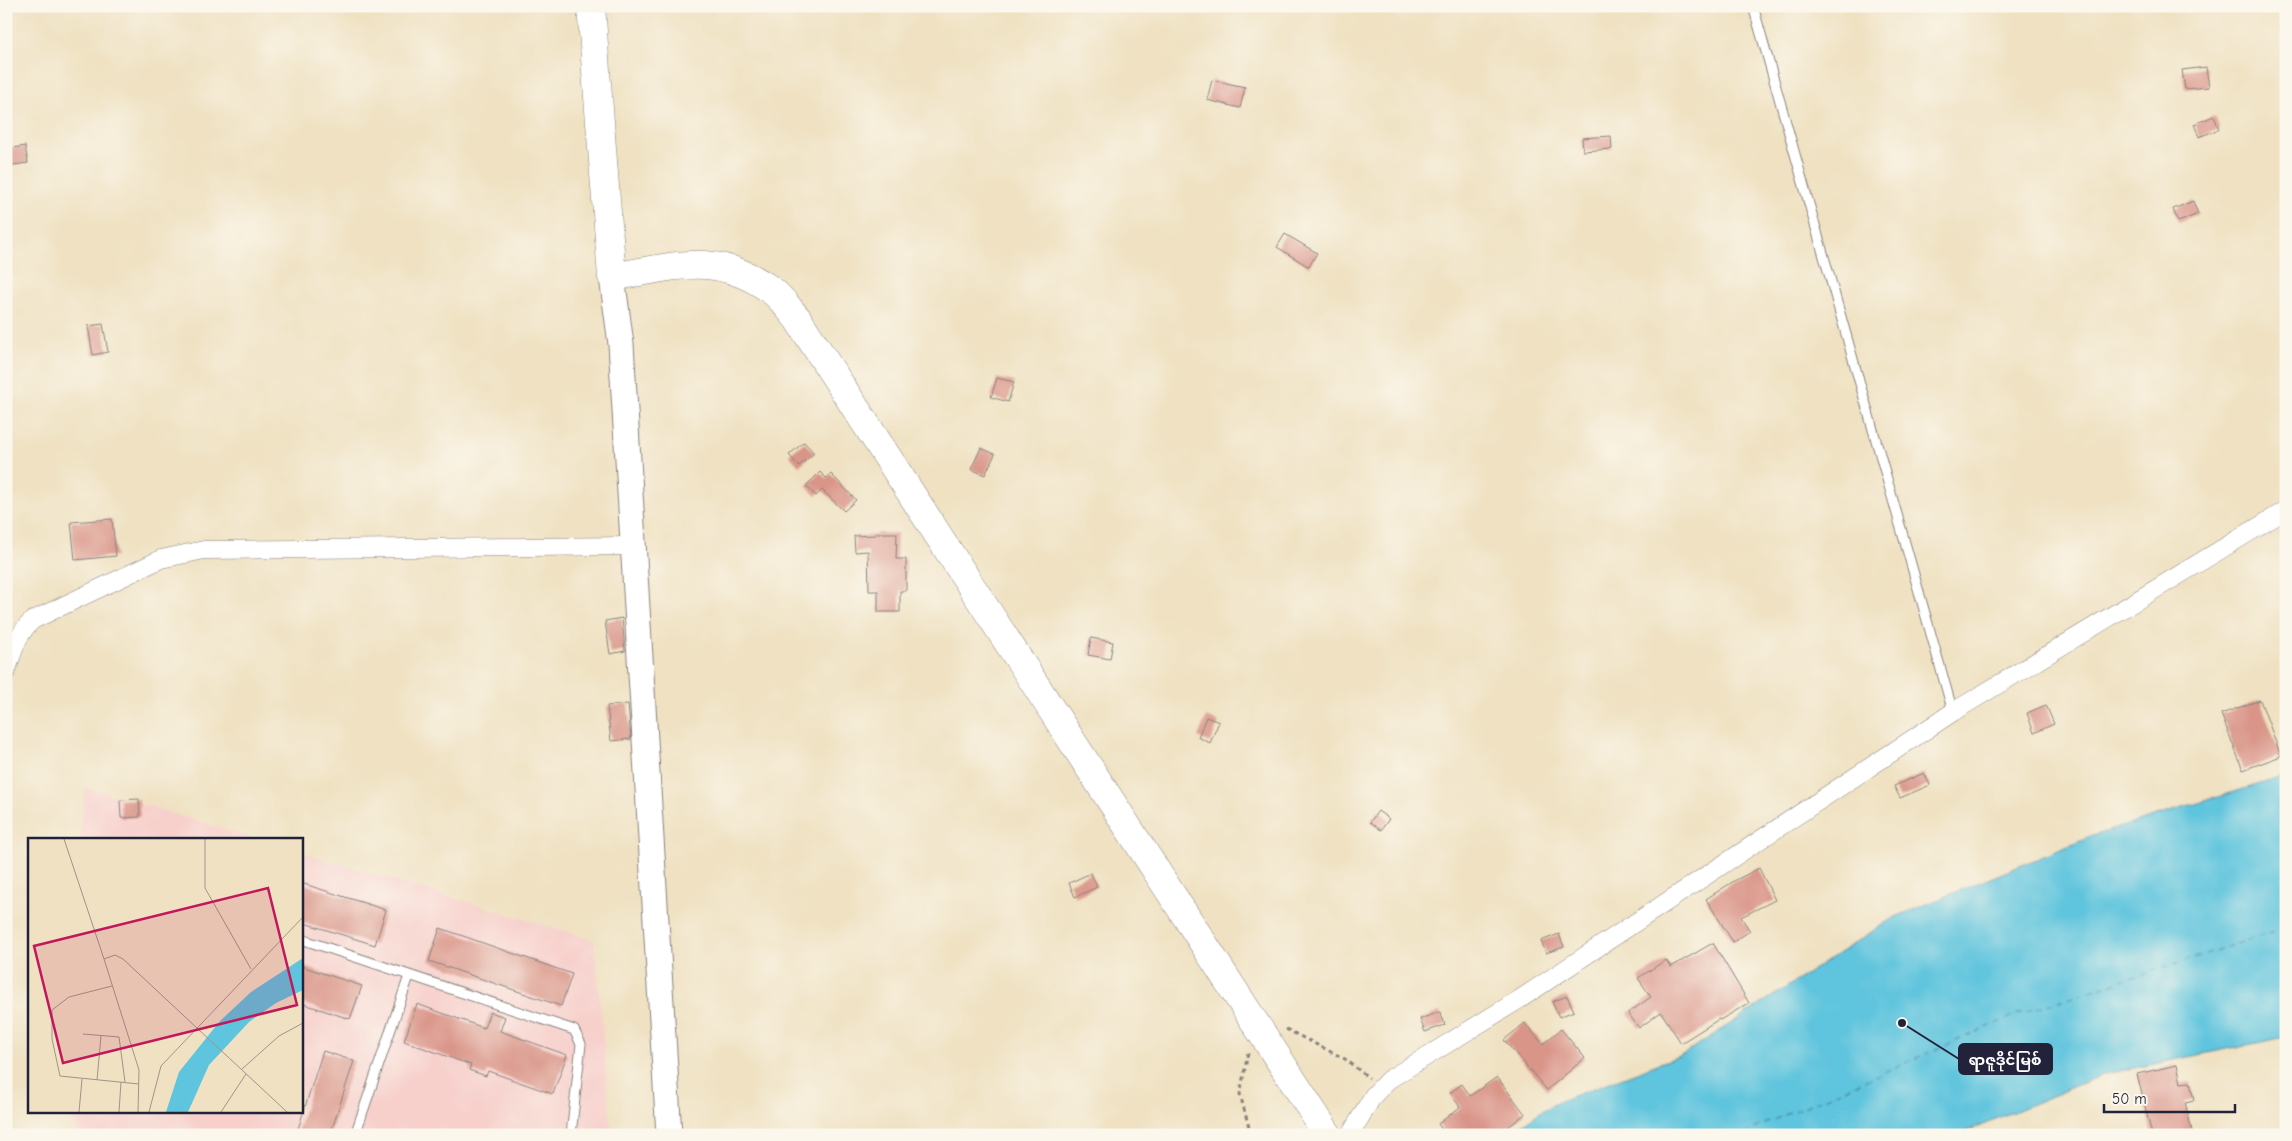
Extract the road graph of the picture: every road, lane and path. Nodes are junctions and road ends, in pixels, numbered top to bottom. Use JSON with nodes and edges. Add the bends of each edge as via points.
{"nodes":[{"id":1,"x":591,"y":6,"type":"edge"},
{"id":2,"x":1753,"y":6,"type":"edge"},
{"id":3,"x":612,"y":277,"type":"junction"},
{"id":4,"x":2286,"y":510,"type":"edge"},
{"id":5,"x":632,"y":546,"type":"junction"},
{"id":6,"x":6,"y":672,"type":"edge"},
{"id":7,"x":1953,"y":712,"type":"junction"},
{"id":8,"x":302,"y":939,"type":"edge"},
{"id":9,"x":409,"y":976,"type":"junction"},
{"id":10,"x":1256,"y":1024,"type":"junction"},
{"id":11,"x":1382,"y":1087,"type":"junction"},
{"id":12,"x":1324,"y":1128,"type":"edge"},
{"id":13,"x":356,"y":1135,"type":"edge"},
{"id":14,"x":571,"y":1135,"type":"edge"},
{"id":15,"x":669,"y":1135,"type":"edge"},
{"id":16,"x":1251,"y":1135,"type":"edge"},
{"id":17,"x":1350,"y":1135,"type":"edge"}],
"edges":[{"from":1,"to":3,"type":"highway"},
{"from":2,"to":7,"type":"lane"},
{"from":3,"to":5,"type":"main road","via":[[621,344]]},
{"from":3,"to":10,"type":"highway","via":[[700,264],[729,268],[772,291],[797,318]]},
{"from":4,"to":7,"type":"street"},
{"from":5,"to":6,"type":"street","via":[[204,550],[160,558],[33,620],[18,640]]},
{"from":5,"to":15,"type":"main road"},
{"from":7,"to":11,"type":"street","via":[[1520,999],[1388,1080]]},
{"from":8,"to":9,"type":"lane"},
{"from":9,"to":13,"type":"lane"},
{"from":9,"to":14,"type":"lane","via":[[574,1030],[581,1044]]},
{"from":10,"to":11,"type":"path","via":[[1278,1025],[1294,1032],[1345,1059]]},
{"from":10,"to":12,"type":"highway"},
{"from":10,"to":16,"type":"path","via":[[1250,1036],[1240,1094]]},
{"from":11,"to":17,"type":"street"}]}
